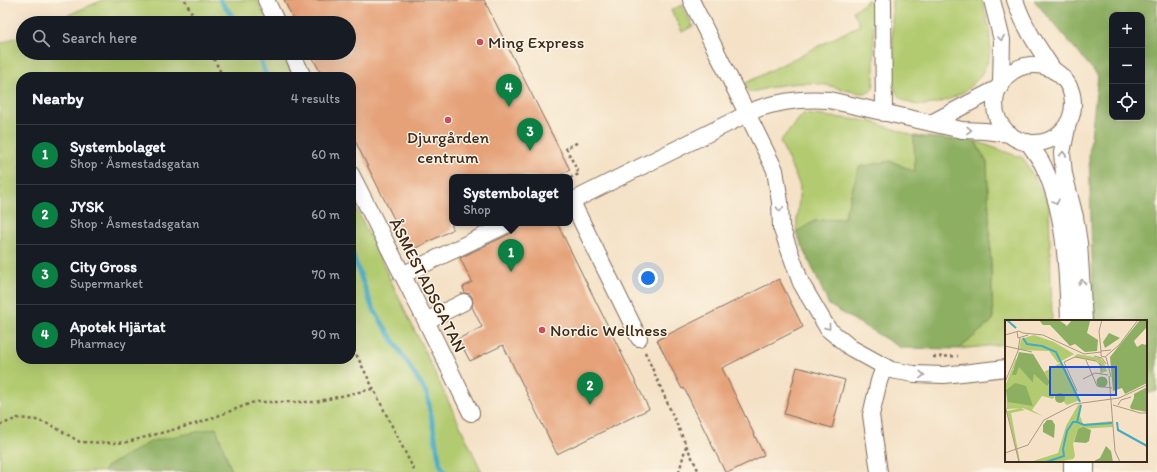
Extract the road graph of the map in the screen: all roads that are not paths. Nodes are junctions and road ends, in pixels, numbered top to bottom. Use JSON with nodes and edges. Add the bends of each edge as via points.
{"nodes":[{"id":1,"x":266,"y":0,"type":"edge"},
{"id":2,"x":691,"y":0,"type":"edge"},
{"id":3,"x":883,"y":0,"type":"edge"},
{"id":4,"x":992,"y":0,"type":"edge"},
{"id":5,"x":1015,"y":0,"type":"edge"},
{"id":6,"x":274,"y":16,"type":"edge"},
{"id":7,"x":295,"y":60,"type":"edge"},
{"id":8,"x":1054,"y":71,"type":"junction"},
{"id":9,"x":301,"y":72,"type":"edge"},
{"id":10,"x":1000,"y":86,"type":"junction"},
{"id":11,"x":884,"y":113,"type":"junction"},
{"id":12,"x":746,"y":114,"type":"junction"},
{"id":13,"x":931,"y":123,"type":"junction"},
{"id":14,"x":1068,"y":123,"type":"junction"},
{"id":15,"x":1010,"y":134,"type":"junction"},
{"id":16,"x":1028,"y":142,"type":"junction"},
{"id":17,"x":356,"y":184,"type":"edge"},
{"id":18,"x":573,"y":198,"type":"edge"},
{"id":19,"x":573,"y":203,"type":"edge"},
{"id":20,"x":504,"y":226,"type":"edge"},
{"id":21,"x":402,"y":275,"type":"junction"},
{"id":22,"x":464,"y":302,"type":"dead end"},
{"id":23,"x":1069,"y":320,"type":"edge"},
{"id":24,"x":1084,"y":320,"type":"edge"},
{"id":25,"x":426,"y":321,"type":"junction"},
{"id":26,"x":638,"y":338,"type":"road end"},
{"id":27,"x":884,"y":367,"type":"junction"},
{"id":28,"x":1005,"y":368,"type":"edge"},
{"id":29,"x":471,"y":413,"type":"dead end"},
{"id":30,"x":879,"y":472,"type":"edge"}],
"edges":[{"from":1,"to":6,"type":"street"},
{"from":2,"to":12,"type":"street"},
{"from":3,"to":11,"type":"street"},
{"from":4,"to":10,"type":"street","one_way":true,"via":[[1002,40]]},
{"from":5,"to":8,"type":"street","via":[[1028,32]]},
{"from":7,"to":9,"type":"street"},
{"from":8,"to":10,"type":"street","via":[[1040,66],[1025,67],[1011,73]]},
{"from":8,"to":14,"type":"street","via":[[1066,82],[1070,90],[1073,107]]},
{"from":10,"to":13,"type":"street"},
{"from":10,"to":15,"type":"street","via":[[996,97],[996,111],[1001,124]]},
{"from":11,"to":12,"type":"street","via":[[811,98],[774,103]]},
{"from":11,"to":13,"type":"street"},
{"from":12,"to":18,"type":"street"},
{"from":12,"to":27,"type":"street","one_way":true,"via":[[775,170],[781,227],[804,289],[828,329],[851,348]]},
{"from":13,"to":15,"type":"street","one_way":true,"via":[[962,130]]},
{"from":14,"to":16,"type":"street","via":[[1051,139],[1036,143]]},
{"from":24,"to":14,"type":"street","one_way":true,"via":[[1079,243],[1062,153]]},
{"from":15,"to":16,"type":"street"},
{"from":16,"to":23,"type":"street","one_way":true,"via":[[1042,164],[1054,193],[1064,247]]},
{"from":17,"to":21,"type":"street","name":"ÅSMESTADSGATAN"},
{"from":19,"to":26,"type":"street"},
{"from":20,"to":21,"type":"street"},
{"from":21,"to":25,"type":"street","name":"ÅSMESTADSGATAN"},
{"from":22,"to":25,"type":"street"},
{"from":25,"to":29,"type":"street","name":"ÅSMESTADSGATAN"},
{"from":27,"to":28,"type":"street","one_way":true,"via":[[914,374],[944,375]]},
{"from":27,"to":30,"type":"street","via":[[871,415]]}]}
